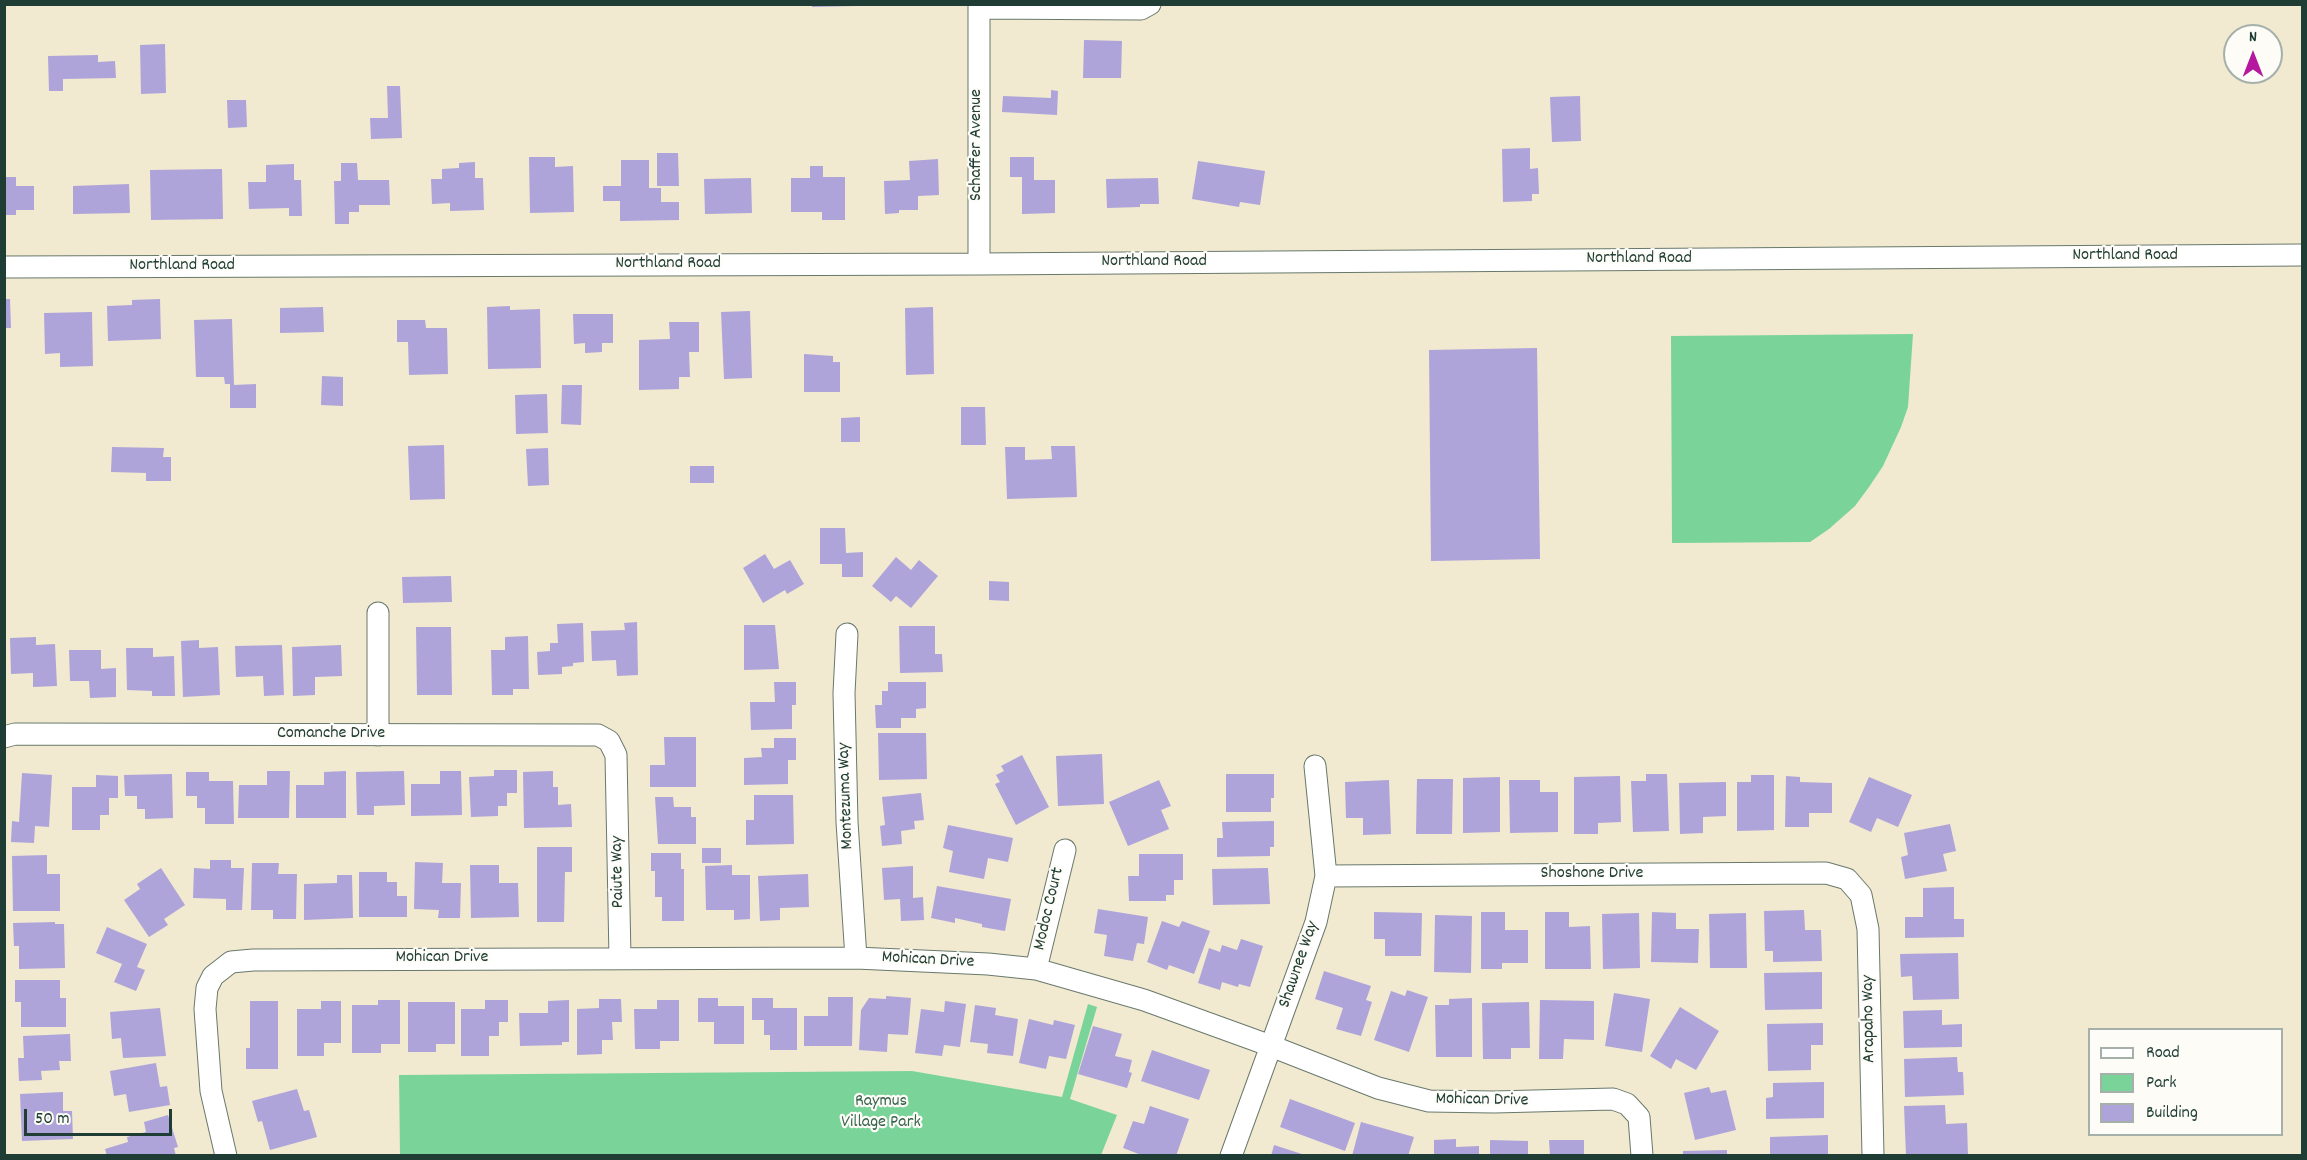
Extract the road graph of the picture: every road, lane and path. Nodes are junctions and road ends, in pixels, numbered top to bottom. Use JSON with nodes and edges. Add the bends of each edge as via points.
{"nodes":[{"id":1,"x":1150,"y":4,"type":"edge"},
{"id":2,"x":978,"y":13,"type":"edge"},
{"id":3,"x":2302,"y":255,"type":"edge"},
{"id":4,"x":979,"y":264,"type":"junction"},
{"id":5,"x":4,"y":267,"type":"edge"},
{"id":6,"x":378,"y":613,"type":"dead end"},
{"id":7,"x":847,"y":634,"type":"dead end"},
{"id":8,"x":378,"y":735,"type":"junction"},
{"id":9,"x":4,"y":737,"type":"edge"},
{"id":10,"x":1315,"y":766,"type":"dead end"},
{"id":11,"x":616,"y":786,"type":"joint"},
{"id":12,"x":1065,"y":850,"type":"dead end"},
{"id":13,"x":1326,"y":876,"type":"junction"},
{"id":14,"x":1855,"y":886,"type":"joint"},
{"id":15,"x":620,"y":958,"type":"junction"},
{"id":16,"x":856,"y":958,"type":"junction"},
{"id":17,"x":1036,"y":969,"type":"junction"},
{"id":18,"x":1271,"y":1046,"type":"junction"},
{"id":19,"x":226,"y":1155,"type":"edge"},
{"id":20,"x":1232,"y":1155,"type":"edge"},
{"id":21,"x":1642,"y":1155,"type":"edge"},
{"id":22,"x":1873,"y":1155,"type":"edge"}],
"edges":[{"from":1,"to":2,"type":"street","via":[[1141,9]]},
{"from":2,"to":4,"type":"street","name":"Schaffer Avenue"},
{"from":3,"to":4,"type":"street","name":"Northland Road"},
{"from":4,"to":5,"type":"street","name":"Northland Road"},
{"from":6,"to":8,"type":"street"},
{"from":7,"to":16,"type":"street","name":"Montezuma Way","via":[[847,822]]},
{"from":8,"to":9,"type":"street","name":"Comanche Drive"},
{"from":8,"to":11,"type":"street","name":"Comanche Drive","via":[[598,735],[609,741],[616,755]]},
{"from":10,"to":13,"type":"street","name":"Shawnee Way"},
{"from":11,"to":15,"type":"street","name":"Paiute Way"},
{"from":12,"to":17,"type":"street","name":"Modoc Court"},
{"from":13,"to":14,"type":"street","name":"Shoshone Drive","via":[[1826,873],[1847,879]]},
{"from":13,"to":18,"type":"street","name":"Shawnee Way","via":[[1316,922]]},
{"from":14,"to":22,"type":"street","name":"Arapaho Way","via":[[1861,895],[1868,929]]},
{"from":15,"to":16,"type":"street","name":"Mohican Drive"},
{"from":15,"to":19,"type":"street","name":"Mohican Drive","via":[[231,962],[213,976],[207,988],[206,1009],[212,1091]]},
{"from":16,"to":17,"type":"street","name":"Mohican Drive"},
{"from":17,"to":18,"type":"street","name":"Mohican Drive","via":[[1144,1000]]},
{"from":18,"to":20,"type":"street","name":"Shawnee Way"},
{"from":18,"to":21,"type":"street","name":"Mohican Drive","via":[[1378,1088],[1429,1101],[1613,1100],[1627,1104],[1641,1124]]}]}
